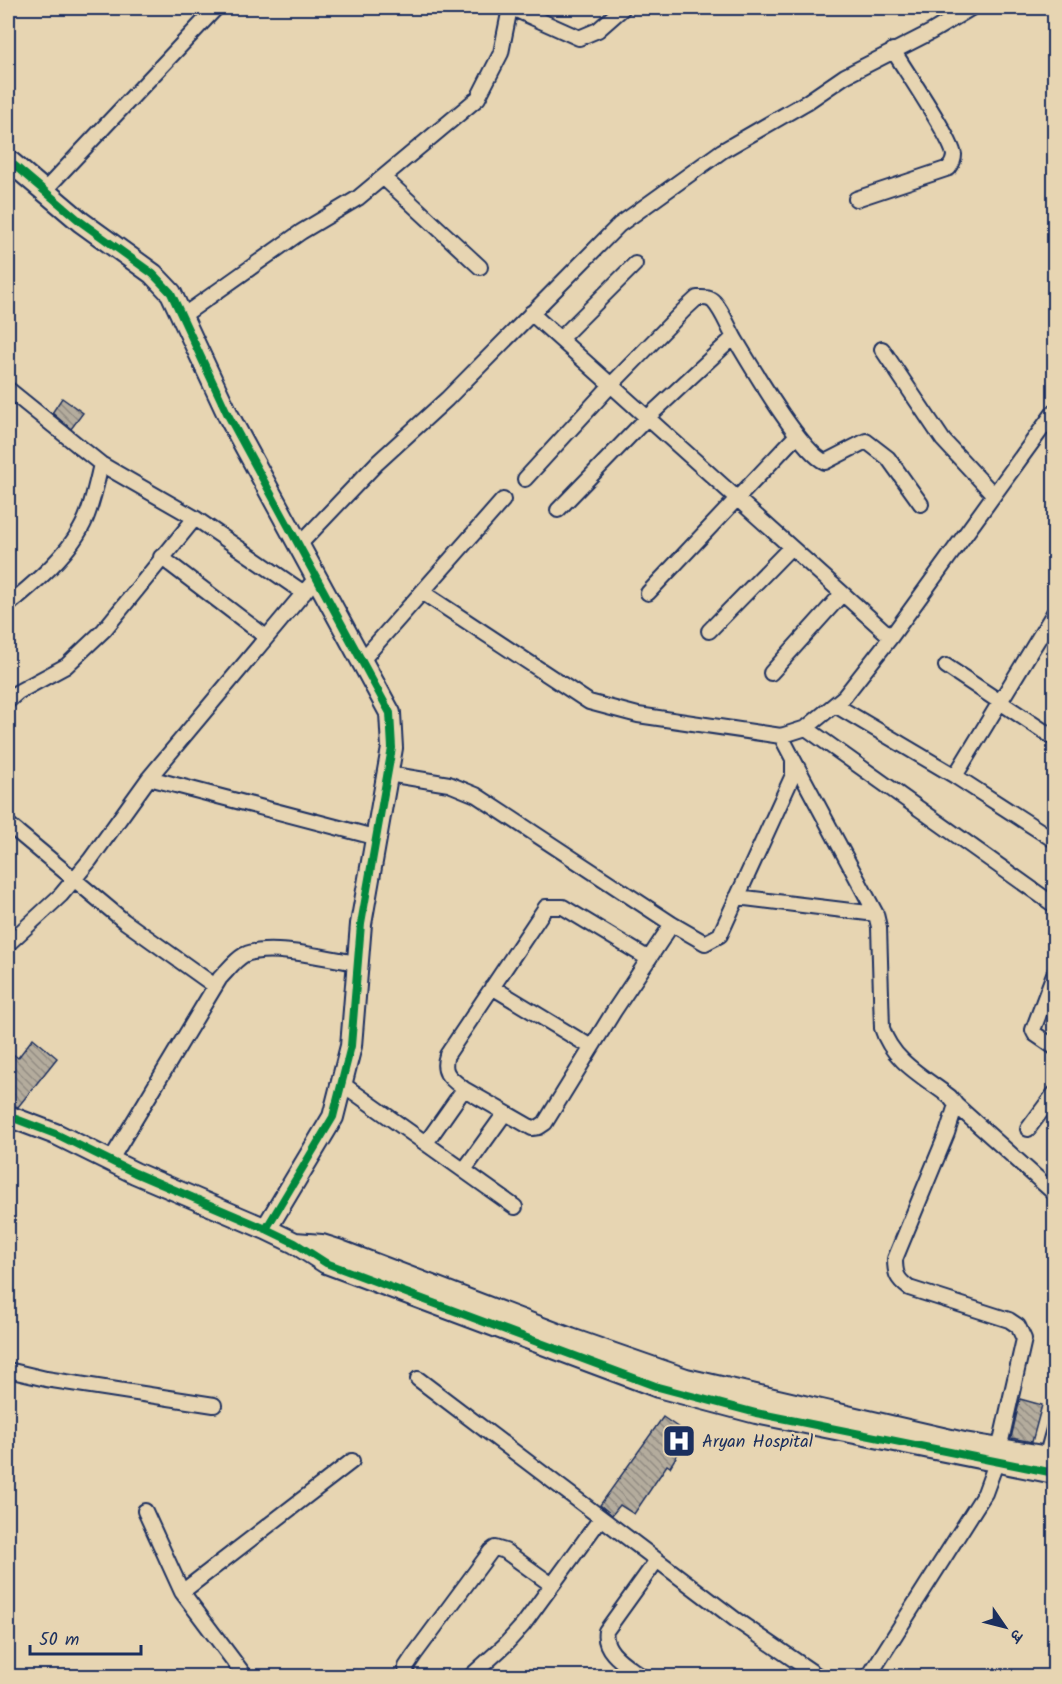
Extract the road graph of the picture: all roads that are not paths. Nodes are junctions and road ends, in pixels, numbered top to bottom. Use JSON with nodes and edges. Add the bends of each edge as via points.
{"nodes":[{"id":1,"x":216,"y":8,"type":"edge"},
{"id":2,"x":511,"y":8,"type":"edge"},
{"id":3,"x":623,"y":8,"type":"edge"},
{"id":4,"x":971,"y":8,"type":"edge"},
{"id":5,"x":893,"y":50,"type":"junction"},
{"id":6,"x":8,"y":160,"type":"edge"},
{"id":7,"x":384,"y":178,"type":"junction"},
{"id":8,"x":44,"y":191,"type":"junction"},
{"id":9,"x":856,"y":200,"type":"dead end"},
{"id":10,"x":635,"y":264,"type":"dead end"},
{"id":11,"x":480,"y":267,"type":"dead end"},
{"id":12,"x":531,"y":313,"type":"junction"},
{"id":13,"x":181,"y":317,"type":"junction"},
{"id":14,"x":734,"y":337,"type":"junction"},
{"id":15,"x":560,"y":339,"type":"junction"},
{"id":16,"x":882,"y":349,"type":"dead end"},
{"id":17,"x":611,"y":385,"type":"junction"},
{"id":18,"x":8,"y":389,"type":"edge"},
{"id":19,"x":1054,"y":412,"type":"edge"},
{"id":20,"x":647,"y":418,"type":"junction"},
{"id":21,"x":797,"y":435,"type":"junction"},
{"id":22,"x":101,"y":464,"type":"junction"},
{"id":23,"x":525,"y":479,"type":"dead end"},
{"id":24,"x":994,"y":495,"type":"junction"},
{"id":25,"x":736,"y":498,"type":"junction"},
{"id":26,"x":503,"y":500,"type":"dead end"},
{"id":27,"x":921,"y":504,"type":"dead end"},
{"id":28,"x":558,"y":510,"type":"dead end"},
{"id":29,"x":195,"y":518,"type":"junction"},
{"id":30,"x":299,"y":545,"type":"junction"},
{"id":31,"x":791,"y":547,"type":"junction"},
{"id":32,"x":161,"y":557,"type":"junction"},
{"id":33,"x":317,"y":577,"type":"junction"},
{"id":34,"x":422,"y":592,"type":"junction"},
{"id":35,"x":648,"y":592,"type":"dead end"},
{"id":36,"x":304,"y":593,"type":"junction"},
{"id":37,"x":842,"y":594,"type":"junction"},
{"id":38,"x":8,"y":605,"type":"edge"},
{"id":39,"x":1054,"y":614,"type":"edge"},
{"id":40,"x":710,"y":631,"type":"dead end"},
{"id":41,"x":266,"y":637,"type":"junction"},
{"id":42,"x":891,"y":637,"type":"junction"},
{"id":43,"x":363,"y":659,"type":"junction"},
{"id":44,"x":946,"y":666,"type":"dead end"},
{"id":45,"x":771,"y":673,"type":"dead end"},
{"id":46,"x":8,"y":701,"type":"edge"},
{"id":47,"x":999,"y":704,"type":"junction"},
{"id":48,"x":835,"y":705,"type":"junction"},
{"id":49,"x":806,"y":728,"type":"junction"},
{"id":50,"x":781,"y":736,"type":"junction"},
{"id":51,"x":1054,"y":738,"type":"edge"},
{"id":52,"x":793,"y":759,"type":"junction"},
{"id":53,"x":388,"y":774,"type":"junction"},
{"id":54,"x":955,"y":776,"type":"junction"},
{"id":55,"x":149,"y":778,"type":"junction"},
{"id":56,"x":8,"y":824,"type":"edge"},
{"id":57,"x":378,"y":838,"type":"junction"},
{"id":58,"x":1054,"y":840,"type":"edge"},
{"id":59,"x":73,"y":880,"type":"junction"},
{"id":60,"x":737,"y":897,"type":"junction"},
{"id":61,"x":1054,"y":905,"type":"edge"},
{"id":62,"x":876,"y":914,"type":"junction"},
{"id":63,"x":672,"y":924,"type":"junction"},
{"id":64,"x":8,"y":944,"type":"edge"},
{"id":65,"x":649,"y":959,"type":"junction"},
{"id":66,"x":357,"y":963,"type":"junction"},
{"id":67,"x":1054,"y":974,"type":"edge"},
{"id":68,"x":215,"y":986,"type":"junction"},
{"id":69,"x":492,"y":987,"type":"junction"},
{"id":70,"x":591,"y":1047,"type":"junction"},
{"id":71,"x":1054,"y":1047,"type":"edge"},
{"id":72,"x":341,"y":1083,"type":"junction"},
{"id":73,"x":464,"y":1089,"type":"junction"},
{"id":74,"x":1054,"y":1094,"type":"edge"},
{"id":75,"x":956,"y":1105,"type":"junction"},
{"id":76,"x":505,"y":1113,"type":"junction"},
{"id":77,"x":8,"y":1116,"type":"edge"},
{"id":78,"x":1028,"y":1129,"type":"dead end"},
{"id":79,"x":426,"y":1143,"type":"junction"},
{"id":80,"x":110,"y":1161,"type":"junction"},
{"id":81,"x":464,"y":1170,"type":"junction"},
{"id":82,"x":1054,"y":1193,"type":"edge"},
{"id":83,"x":515,"y":1207,"type":"dead end"},
{"id":84,"x":266,"y":1229,"type":"junction"},
{"id":85,"x":8,"y":1370,"type":"edge"},
{"id":86,"x":418,"y":1379,"type":"dead end"},
{"id":87,"x":214,"y":1405,"type":"dead end"},
{"id":88,"x":1054,"y":1430,"type":"edge"},
{"id":89,"x":997,"y":1456,"type":"junction"},
{"id":90,"x":352,"y":1461,"type":"dead end"},
{"id":91,"x":1050,"y":1465,"type":"edge"},
{"id":92,"x":145,"y":1511,"type":"dead end"},
{"id":93,"x":601,"y":1518,"type":"junction"},
{"id":94,"x":657,"y":1560,"type":"junction"},
{"id":95,"x":552,"y":1585,"type":"junction"},
{"id":96,"x":182,"y":1592,"type":"junction"},
{"id":97,"x":245,"y":1677,"type":"edge"},
{"id":98,"x":408,"y":1677,"type":"edge"},
{"id":99,"x":471,"y":1677,"type":"edge"},
{"id":100,"x":642,"y":1677,"type":"edge"},
{"id":101,"x":818,"y":1677,"type":"edge"},
{"id":102,"x":869,"y":1677,"type":"edge"}],
"edges":[{"from":1,"to":8,"type":"street"},
{"from":2,"to":3,"type":"street","via":[[579,38],[598,30]]},
{"from":2,"to":7,"type":"street","via":[[501,53],[478,98]]},
{"from":4,"to":5,"type":"street"},
{"from":5,"to":9,"type":"street","via":[[946,139],[953,162],[949,168]]},
{"from":5,"to":12,"type":"street","via":[[722,151],[668,189],[619,225]]},
{"from":6,"to":8,"type":"street"},
{"from":7,"to":11,"type":"street"},
{"from":7,"to":13,"type":"street"},
{"from":8,"to":13,"type":"street","via":[[153,274],[171,293]]},
{"from":10,"to":15,"type":"street"},
{"from":12,"to":15,"type":"street"},
{"from":12,"to":30,"type":"street"},
{"from":13,"to":30,"type":"street","via":[[228,415]]},
{"from":14,"to":17,"type":"street","via":[[714,302],[707,297],[697,298]]},
{"from":14,"to":20,"type":"street"},
{"from":14,"to":21,"type":"street"},
{"from":15,"to":17,"type":"street"},
{"from":16,"to":24,"type":"street","via":[[942,440]]},
{"from":17,"to":20,"type":"street"},
{"from":17,"to":23,"type":"street"},
{"from":18,"to":22,"type":"street"},
{"from":19,"to":24,"type":"street"},
{"from":20,"to":25,"type":"street"},
{"from":20,"to":28,"type":"street"},
{"from":21,"to":25,"type":"street"},
{"from":21,"to":27,"type":"street","via":[[825,462],[858,442],[875,445]]},
{"from":22,"to":29,"type":"street"},
{"from":22,"to":38,"type":"street","via":[[91,504],[76,535]]},
{"from":24,"to":42,"type":"street"},
{"from":25,"to":31,"type":"street"},
{"from":25,"to":35,"type":"street"},
{"from":26,"to":34,"type":"street"},
{"from":29,"to":32,"type":"street"},
{"from":29,"to":36,"type":"street"},
{"from":30,"to":33,"type":"street"},
{"from":31,"to":37,"type":"street"},
{"from":31,"to":40,"type":"street"},
{"from":32,"to":41,"type":"street"},
{"from":32,"to":46,"type":"street","via":[[104,630],[66,666]]},
{"from":33,"to":36,"type":"street"},
{"from":33,"to":43,"type":"street"},
{"from":34,"to":43,"type":"street"},
{"from":34,"to":50,"type":"street","via":[[589,702],[650,717]]},
{"from":36,"to":41,"type":"street"},
{"from":37,"to":42,"type":"street"},
{"from":37,"to":45,"type":"street"},
{"from":39,"to":47,"type":"street"},
{"from":41,"to":55,"type":"street"},
{"from":42,"to":48,"type":"street"},
{"from":43,"to":53,"type":"street","via":[[390,713],[392,748]]},
{"from":44,"to":47,"type":"street"},
{"from":47,"to":51,"type":"street"},
{"from":47,"to":54,"type":"street"},
{"from":48,"to":49,"type":"street"},
{"from":48,"to":54,"type":"street"},
{"from":49,"to":50,"type":"street"},
{"from":49,"to":61,"type":"street"},
{"from":50,"to":52,"type":"street"},
{"from":52,"to":60,"type":"street","via":[[793,775]]},
{"from":52,"to":62,"type":"street"},
{"from":53,"to":57,"type":"street"},
{"from":53,"to":63,"type":"street","via":[[449,784],[476,795]]},
{"from":54,"to":58,"type":"street"},
{"from":55,"to":57,"type":"street"},
{"from":55,"to":59,"type":"street"},
{"from":56,"to":59,"type":"street"},
{"from":57,"to":66,"type":"street"},
{"from":59,"to":64,"type":"street","via":[[45,912]]},
{"from":59,"to":68,"type":"street"},
{"from":60,"to":62,"type":"street"},
{"from":60,"to":63,"type":"street","via":[[720,934],[711,942],[699,942]]},
{"from":62,"to":75,"type":"street","via":[[886,1041],[901,1060]]},
{"from":63,"to":65,"type":"street"},
{"from":65,"to":69,"type":"street","via":[[563,907],[552,905],[543,910]]},
{"from":65,"to":70,"type":"street"},
{"from":66,"to":68,"type":"street","via":[[256,951],[233,964]]},
{"from":66,"to":72,"type":"street","via":[[351,1046]]},
{"from":67,"to":71,"type":"street","via":[[1034,1030]]},
{"from":68,"to":80,"type":"street"},
{"from":69,"to":70,"type":"street"},
{"from":69,"to":73,"type":"street","via":[[444,1064],[447,1076]]},
{"from":70,"to":76,"type":"street","via":[[539,1127],[532,1128]]},
{"from":72,"to":79,"type":"street"},
{"from":72,"to":84,"type":"street","via":[[333,1116]]},
{"from":73,"to":76,"type":"street"},
{"from":73,"to":79,"type":"street"},
{"from":74,"to":78,"type":"street"},
{"from":75,"to":82,"type":"street"},
{"from":75,"to":89,"type":"street","via":[[896,1259],[895,1272],[909,1288],[1018,1326],[1024,1339],[1023,1352]]},
{"from":76,"to":81,"type":"street"},
{"from":77,"to":80,"type":"street"},
{"from":79,"to":81,"type":"street"},
{"from":80,"to":84,"type":"street"},
{"from":81,"to":83,"type":"street"},
{"from":84,"to":89,"type":"street","via":[[326,1263],[658,1387],[756,1413]]},
{"from":85,"to":87,"type":"street"},
{"from":86,"to":93,"type":"street"},
{"from":88,"to":91,"type":"street"},
{"from":89,"to":91,"type":"street"},
{"from":89,"to":102,"type":"street","via":[[978,1506]]},
{"from":90,"to":96,"type":"street"},
{"from":92,"to":96,"type":"street"},
{"from":93,"to":94,"type":"street"},
{"from":93,"to":95,"type":"street"},
{"from":94,"to":100,"type":"street","via":[[606,1631],[608,1649]]},
{"from":94,"to":101,"type":"street"},
{"from":95,"to":98,"type":"street","via":[[505,1551],[490,1551],[406,1667]]},
{"from":95,"to":99,"type":"street","via":[[504,1646]]},
{"from":96,"to":97,"type":"street"}]}
